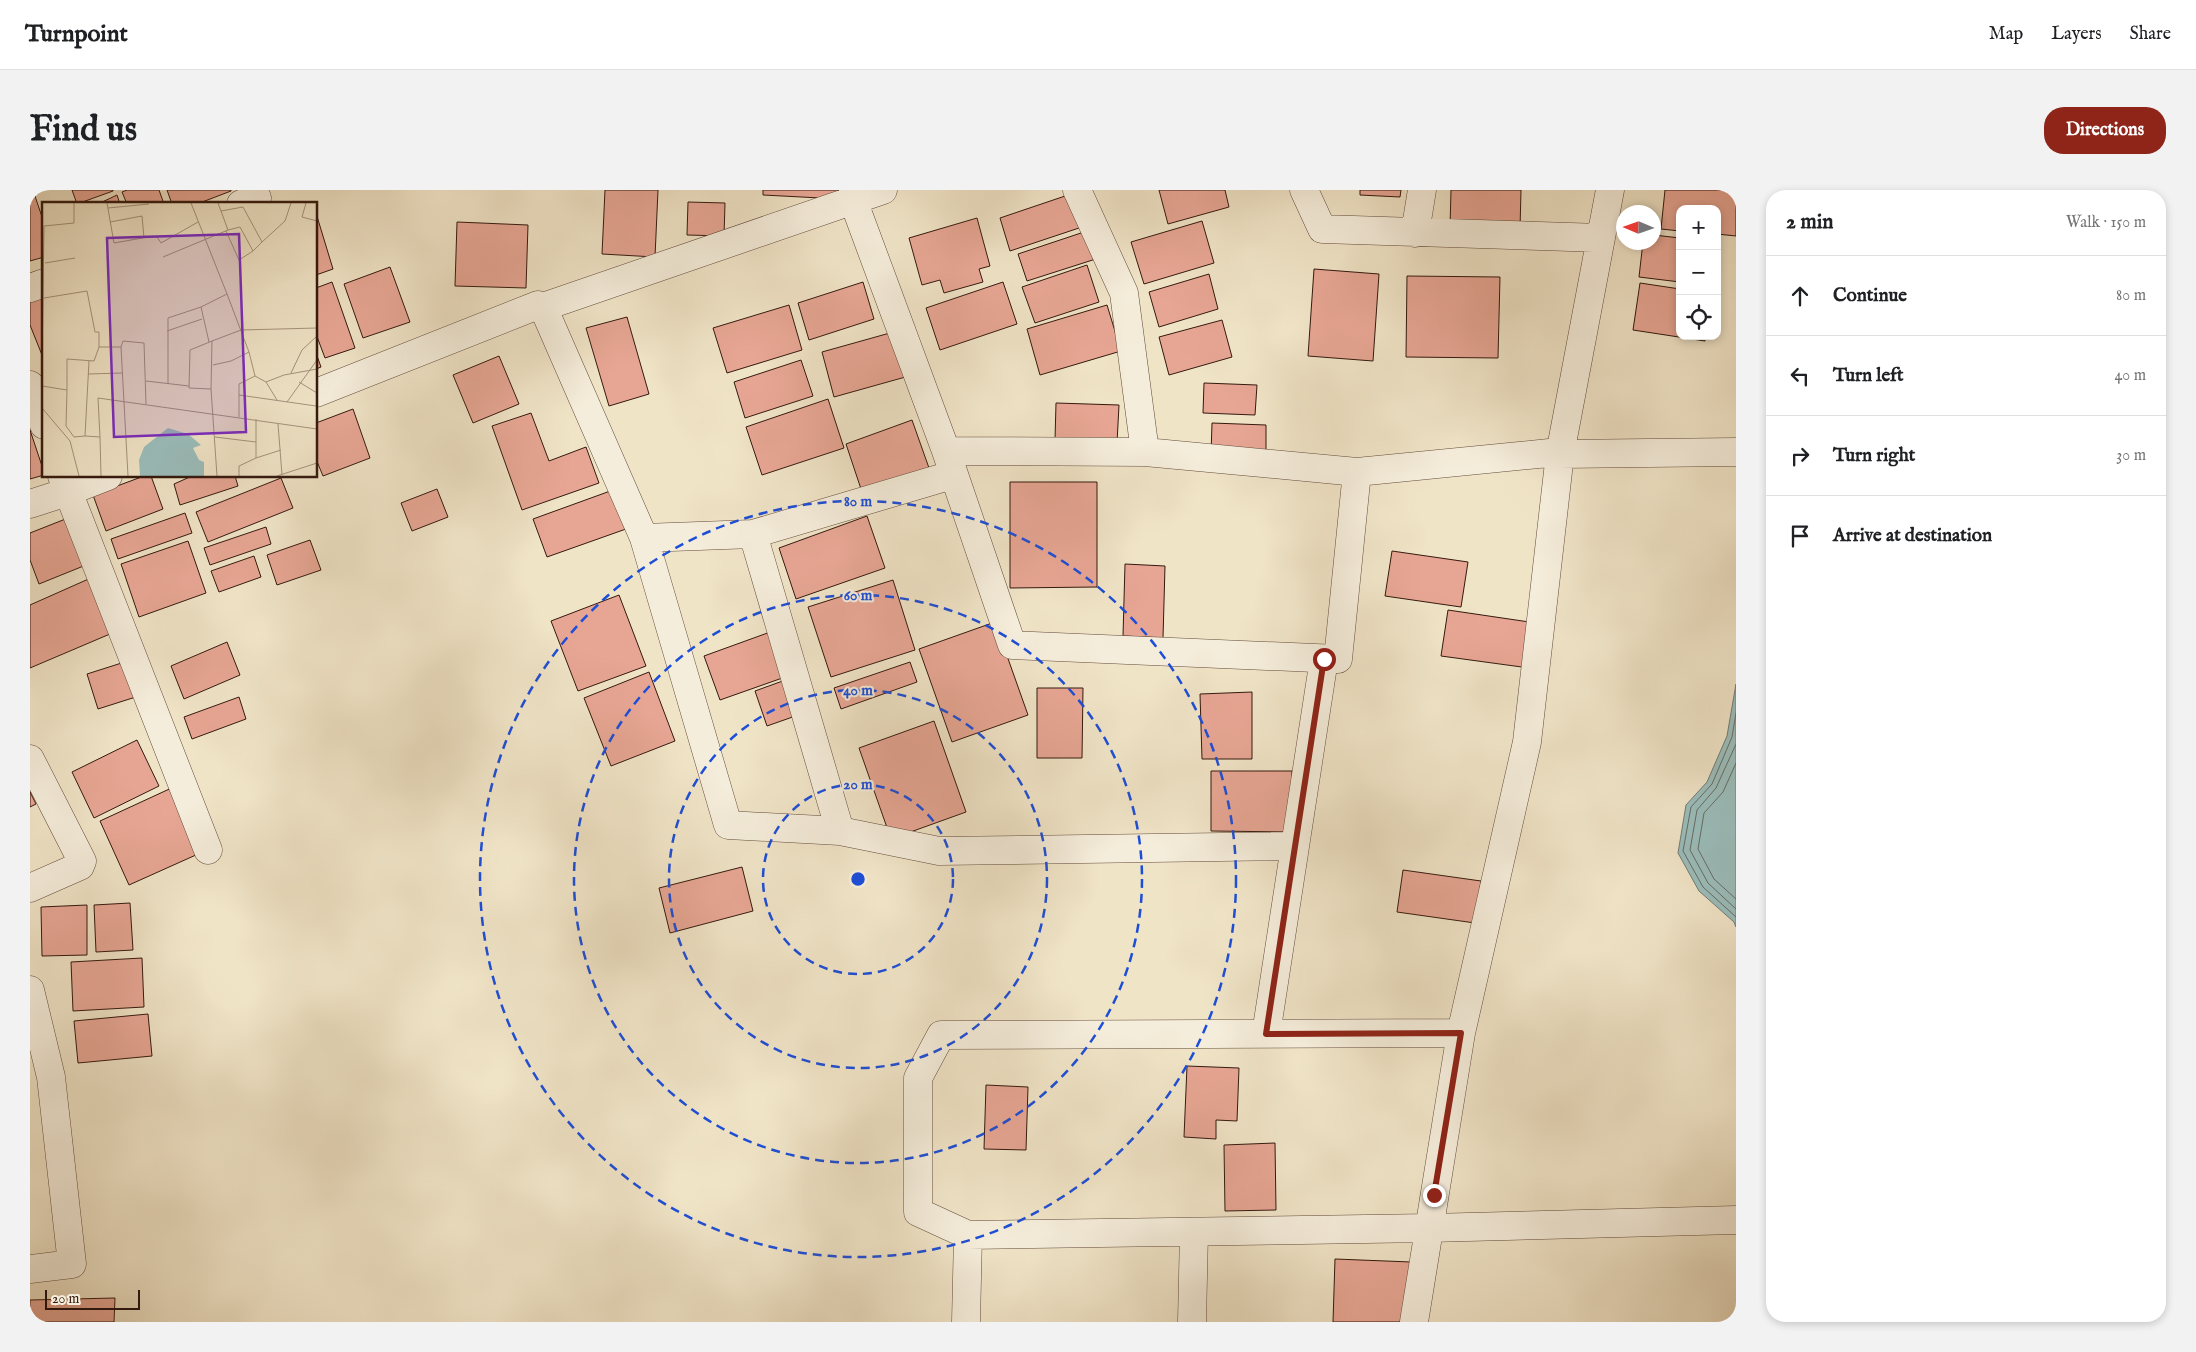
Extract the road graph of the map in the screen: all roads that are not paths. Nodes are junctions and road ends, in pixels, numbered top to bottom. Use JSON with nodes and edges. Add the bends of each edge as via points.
{"nodes":[{"id":1,"x":252,"y":190,"type":"edge"},
{"id":2,"x":883,"y":190,"type":"edge"},
{"id":3,"x":1077,"y":190,"type":"edge"},
{"id":4,"x":1304,"y":190,"type":"edge"},
{"id":5,"x":1422,"y":190,"type":"edge"},
{"id":6,"x":1610,"y":190,"type":"edge"},
{"id":7,"x":853,"y":195,"type":"edge"},
{"id":8,"x":246,"y":202,"type":"edge"},
{"id":9,"x":1415,"y":233,"type":"junction"},
{"id":10,"x":1601,"y":238,"type":"junction"},
{"id":11,"x":42,"y":284,"type":"edge"},
{"id":12,"x":30,"y":288,"type":"edge"},
{"id":13,"x":543,"y":307,"type":"junction"},
{"id":14,"x":30,"y":385,"type":"edge"},
{"id":15,"x":318,"y":392,"type":"edge"},
{"id":16,"x":42,"y":419,"type":"edge"},
{"id":17,"x":1145,"y":452,"type":"junction"},
{"id":18,"x":1736,"y":452,"type":"edge"},
{"id":19,"x":1560,"y":454,"type":"junction"},
{"id":20,"x":949,"y":463,"type":"junction"},
{"id":21,"x":1357,"y":472,"type":"junction"},
{"id":22,"x":97,"y":478,"type":"edge"},
{"id":23,"x":65,"y":484,"type":"edge"},
{"id":24,"x":30,"y":504,"type":"edge"},
{"id":25,"x":754,"y":534,"type":"junction"},
{"id":26,"x":644,"y":538,"type":"junction"},
{"id":27,"x":1324,"y":659,"type":"junction"},
{"id":28,"x":30,"y":759,"type":"edge"},
{"id":29,"x":840,"y":831,"type":"junction"},
{"id":30,"x":1295,"y":846,"type":"junction"},
{"id":31,"x":208,"y":850,"type":"dead end"},
{"id":32,"x":30,"y":888,"type":"edge"},
{"id":33,"x":31,"y":1001,"type":"edge"},
{"id":34,"x":1461,"y":1033,"type":"junction"},
{"id":35,"x":1266,"y":1034,"type":"junction"},
{"id":36,"x":1736,"y":1220,"type":"edge"},
{"id":37,"x":1429,"y":1228,"type":"junction"},
{"id":38,"x":1194,"y":1232,"type":"junction"},
{"id":39,"x":968,"y":1235,"type":"junction"},
{"id":40,"x":30,"y":1270,"type":"edge"},
{"id":41,"x":966,"y":1322,"type":"edge"},
{"id":42,"x":1192,"y":1322,"type":"edge"},
{"id":43,"x":1414,"y":1322,"type":"edge"}],
"edges":[{"from":1,"to":8,"type":"street","via":[[257,198]]},
{"from":2,"to":7,"type":"street"},
{"from":3,"to":17,"type":"street","via":[[1124,293]]},
{"from":4,"to":9,"type":"street","via":[[1322,229]]},
{"from":5,"to":9,"type":"street"},
{"from":6,"to":10,"type":"street"},
{"from":7,"to":13,"type":"street"},
{"from":7,"to":20,"type":"street"},
{"from":9,"to":10,"type":"street"},
{"from":10,"to":19,"type":"street"},
{"from":11,"to":12,"type":"street"},
{"from":13,"to":15,"type":"street","via":[[538,305]]},
{"from":13,"to":26,"type":"street"},
{"from":14,"to":16,"type":"street"},
{"from":17,"to":20,"type":"street"},
{"from":17,"to":21,"type":"street"},
{"from":18,"to":19,"type":"street"},
{"from":19,"to":21,"type":"street"},
{"from":19,"to":34,"type":"street","via":[[1527,742]]},
{"from":20,"to":25,"type":"street"},
{"from":20,"to":27,"type":"street","via":[[1012,645]]},
{"from":21,"to":27,"type":"street","via":[[1338,659]]},
{"from":22,"to":23,"type":"street"},
{"from":23,"to":24,"type":"street"},
{"from":23,"to":31,"type":"street"},
{"from":25,"to":26,"type":"street"},
{"from":25,"to":29,"type":"street"},
{"from":26,"to":29,"type":"street","via":[[728,825]]},
{"from":27,"to":30,"type":"street"},
{"from":28,"to":32,"type":"street","via":[[82,861],[80,866]]},
{"from":29,"to":30,"type":"street","via":[[939,851]]},
{"from":30,"to":35,"type":"street"},
{"from":33,"to":40,"type":"street","via":[[51,1078],[72,1264]]},
{"from":34,"to":35,"type":"street"},
{"from":34,"to":37,"type":"street"},
{"from":35,"to":39,"type":"street","via":[[941,1035],[918,1078],[918,1212]]},
{"from":36,"to":37,"type":"street"},
{"from":37,"to":38,"type":"street"},
{"from":37,"to":43,"type":"street"},
{"from":38,"to":39,"type":"street"},
{"from":38,"to":42,"type":"street"},
{"from":39,"to":41,"type":"street"}]}
